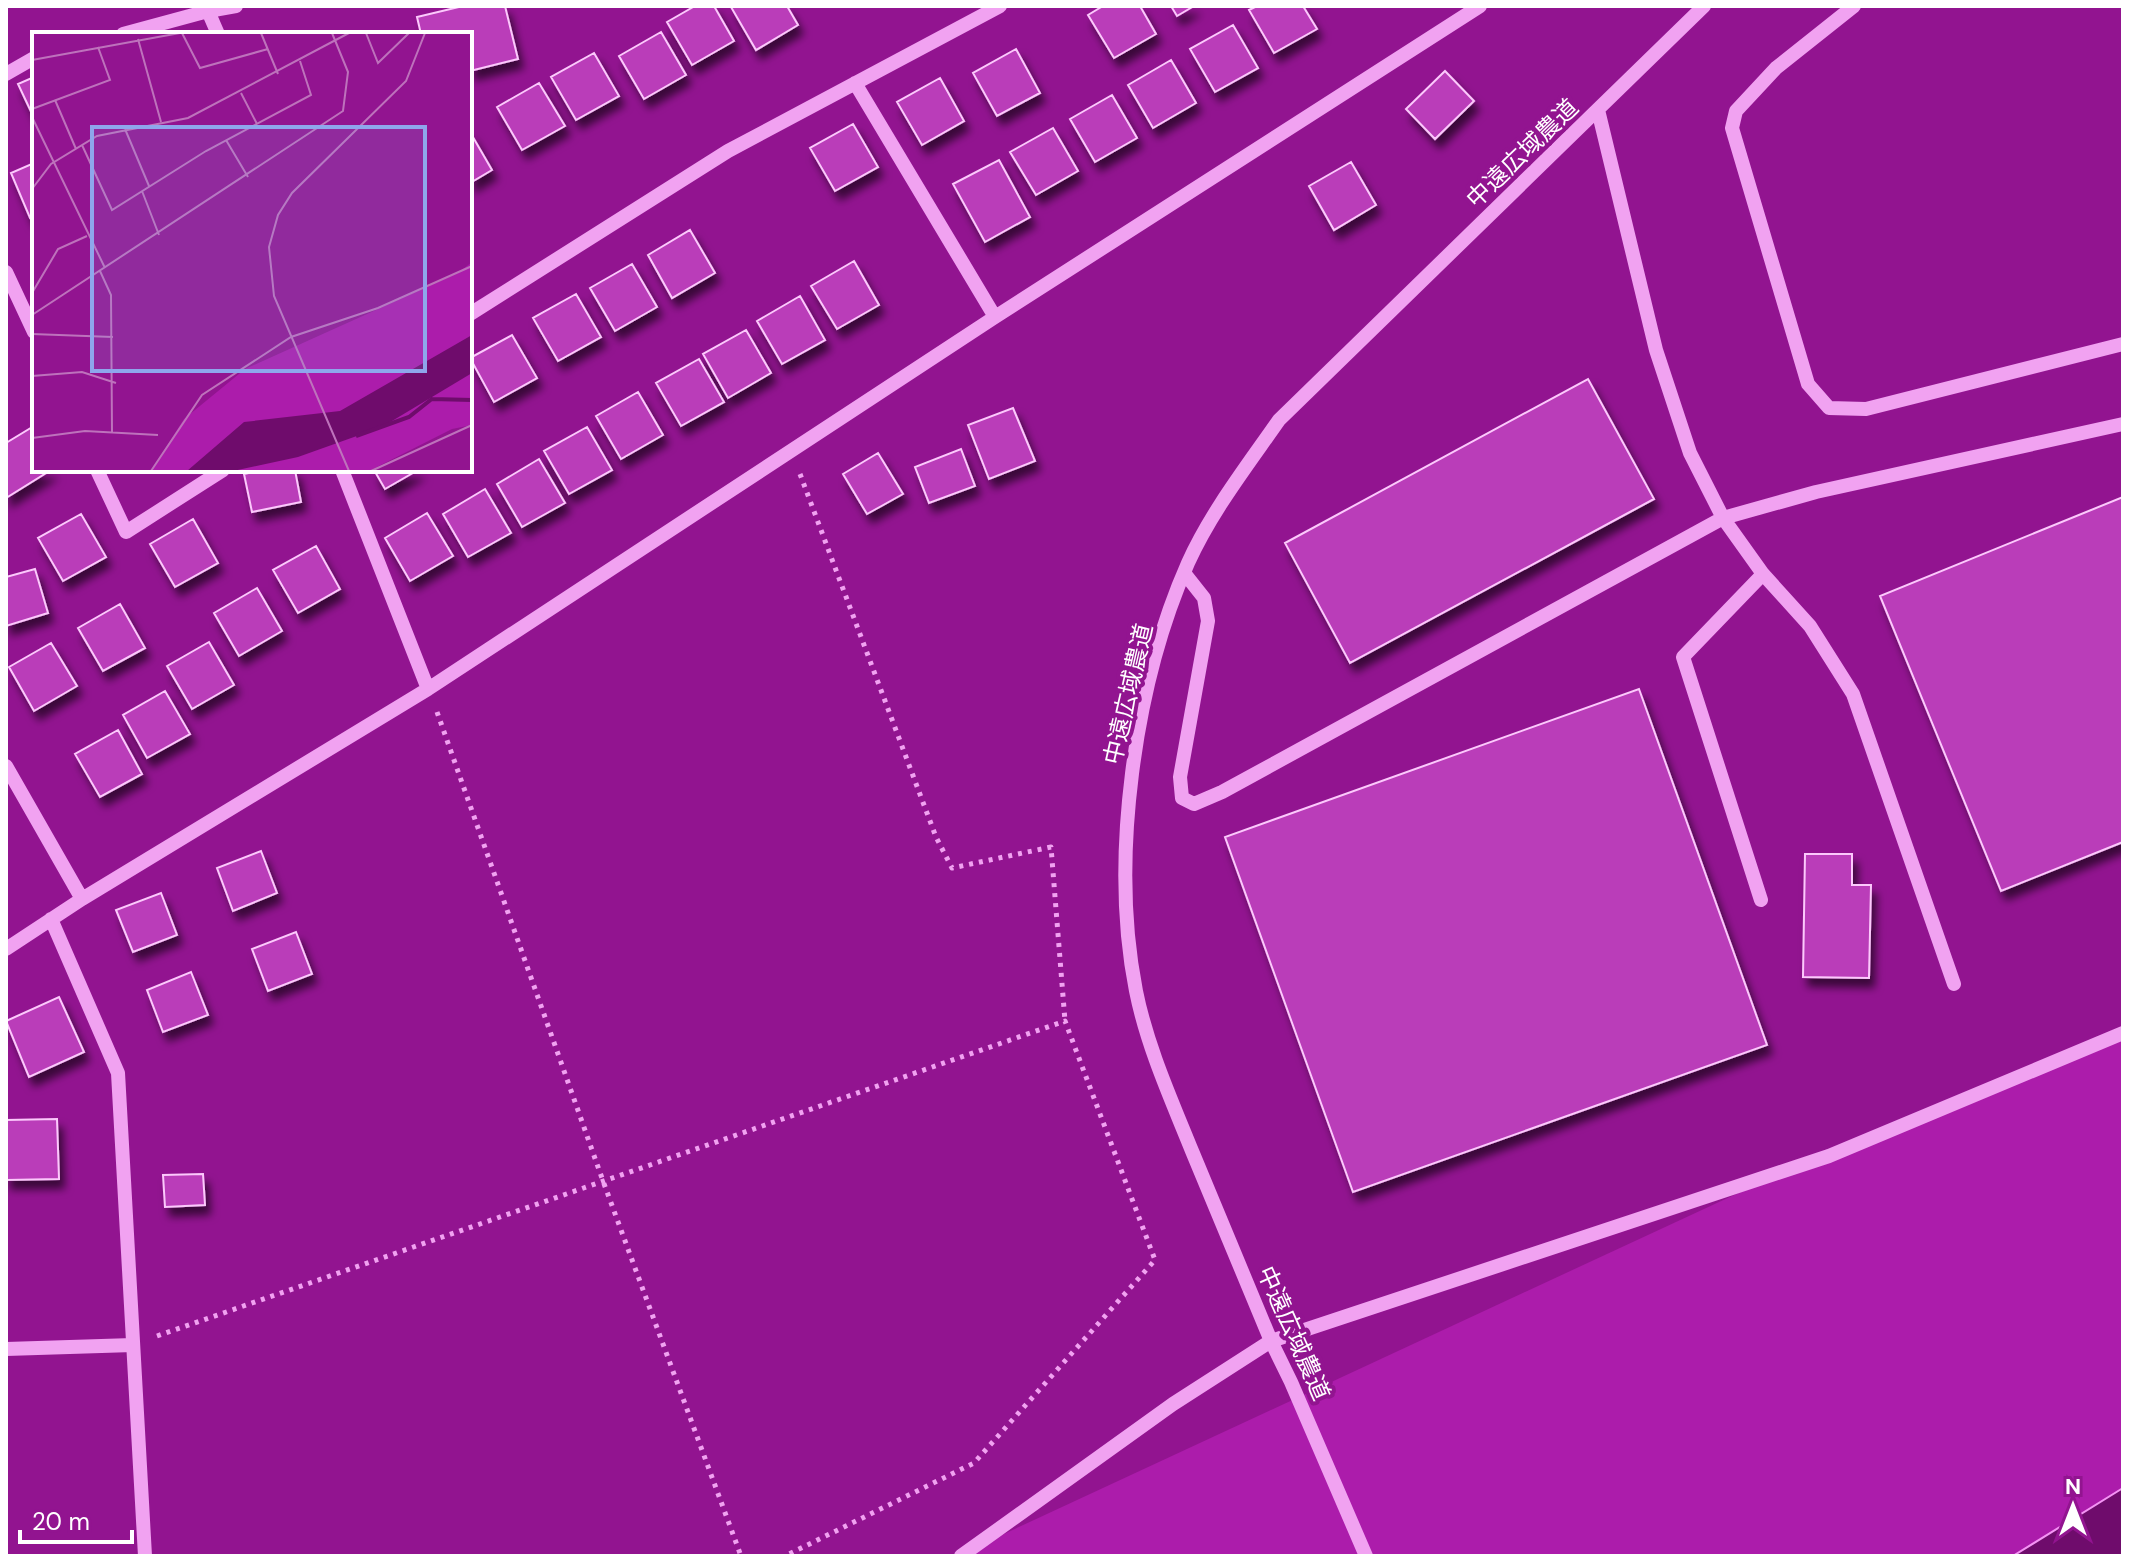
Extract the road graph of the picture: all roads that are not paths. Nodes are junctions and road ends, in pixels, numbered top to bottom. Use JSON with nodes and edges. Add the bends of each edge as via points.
{"nodes":[{"id":1,"x":236,"y":6,"type":"edge"},
{"id":2,"x":1000,"y":6,"type":"edge"},
{"id":3,"x":1480,"y":6,"type":"edge"},
{"id":4,"x":1704,"y":6,"type":"edge"},
{"id":5,"x":1854,"y":6,"type":"edge"},
{"id":6,"x":208,"y":11,"type":"junction"},
{"id":7,"x":130,"y":32,"type":"edge"},
{"id":8,"x":217,"y":32,"type":"edge"},
{"id":9,"x":32,"y":59,"type":"edge"},
{"id":10,"x":6,"y":74,"type":"edge"},
{"id":11,"x":855,"y":83,"type":"junction"},
{"id":12,"x":1598,"y":110,"type":"junction"},
{"id":13,"x":6,"y":272,"type":"edge"},
{"id":14,"x":472,"y":313,"type":"edge"},
{"id":15,"x":995,"y":317,"type":"junction"},
{"id":16,"x":32,"y":328,"type":"edge"},
{"id":17,"x":2123,"y":344,"type":"edge"},
{"id":18,"x":2123,"y":424,"type":"edge"},
{"id":19,"x":98,"y":472,"type":"edge"},
{"id":20,"x":220,"y":472,"type":"edge"},
{"id":21,"x":343,"y":472,"type":"edge"},
{"id":22,"x":1723,"y":518,"type":"junction"},
{"id":23,"x":1185,"y":574,"type":"junction"},
{"id":24,"x":1763,"y":574,"type":"junction"},
{"id":25,"x":428,"y":689,"type":"junction"},
{"id":26,"x":6,"y":766,"type":"edge"},
{"id":27,"x":82,"y":899,"type":"junction"},
{"id":28,"x":1761,"y":900,"type":"dead end"},
{"id":29,"x":51,"y":919,"type":"junction"},
{"id":30,"x":6,"y":949,"type":"edge"},
{"id":31,"x":1954,"y":984,"type":"dead end"},
{"id":32,"x":2123,"y":1033,"type":"edge"},
{"id":33,"x":1271,"y":1341,"type":"junction"},
{"id":34,"x":133,"y":1345,"type":"junction"},
{"id":35,"x":6,"y":1349,"type":"edge"},
{"id":36,"x":145,"y":1556,"type":"edge"},
{"id":37,"x":961,"y":1556,"type":"edge"},
{"id":38,"x":1366,"y":1556,"type":"edge"}],
"edges":[{"from":1,"to":6,"type":"street"},
{"from":2,"to":11,"type":"street"},
{"from":3,"to":15,"type":"street"},
{"from":4,"to":12,"type":"street","name":"中遠広域農道"},
{"from":5,"to":17,"type":"street","via":[[1776,68],[1736,111],[1732,128],[1808,384],[1829,408],[1866,409]]},
{"from":6,"to":7,"type":"street"},
{"from":6,"to":8,"type":"street"},
{"from":9,"to":10,"type":"street"},
{"from":11,"to":14,"type":"street","via":[[728,151]]},
{"from":11,"to":15,"type":"street"},
{"from":12,"to":22,"type":"street","via":[[1656,350],[1690,453]]},
{"from":12,"to":23,"type":"street","name":"中遠広域農道","via":[[1279,420],[1226,496]]},
{"from":13,"to":16,"type":"street"},
{"from":15,"to":25,"type":"street"},
{"from":18,"to":22,"type":"street","via":[[1816,492]]},
{"from":19,"to":20,"type":"street","via":[[126,532]]},
{"from":21,"to":25,"type":"street"},
{"from":22,"to":23,"type":"street","via":[[1194,804],[1182,798],[1180,777],[1208,621],[1204,598]]},
{"from":22,"to":24,"type":"street"},
{"from":23,"to":33,"type":"street","name":"中遠広域農道","via":[[1161,636],[1132,768],[1127,922],[1136,992],[1163,1081]]},
{"from":24,"to":28,"type":"street","via":[[1683,657]]},
{"from":24,"to":31,"type":"street","via":[[1810,626],[1853,694]]},
{"from":25,"to":27,"type":"street"},
{"from":26,"to":27,"type":"street"},
{"from":27,"to":29,"type":"street"},
{"from":29,"to":30,"type":"street"},
{"from":29,"to":34,"type":"street","via":[[118,1073]]},
{"from":32,"to":33,"type":"street","via":[[1829,1156]]},
{"from":33,"to":37,"type":"street","via":[[1173,1404]]},
{"from":33,"to":38,"type":"street","name":"中遠広域農道"},
{"from":34,"to":35,"type":"street"},
{"from":34,"to":36,"type":"street"}]}
